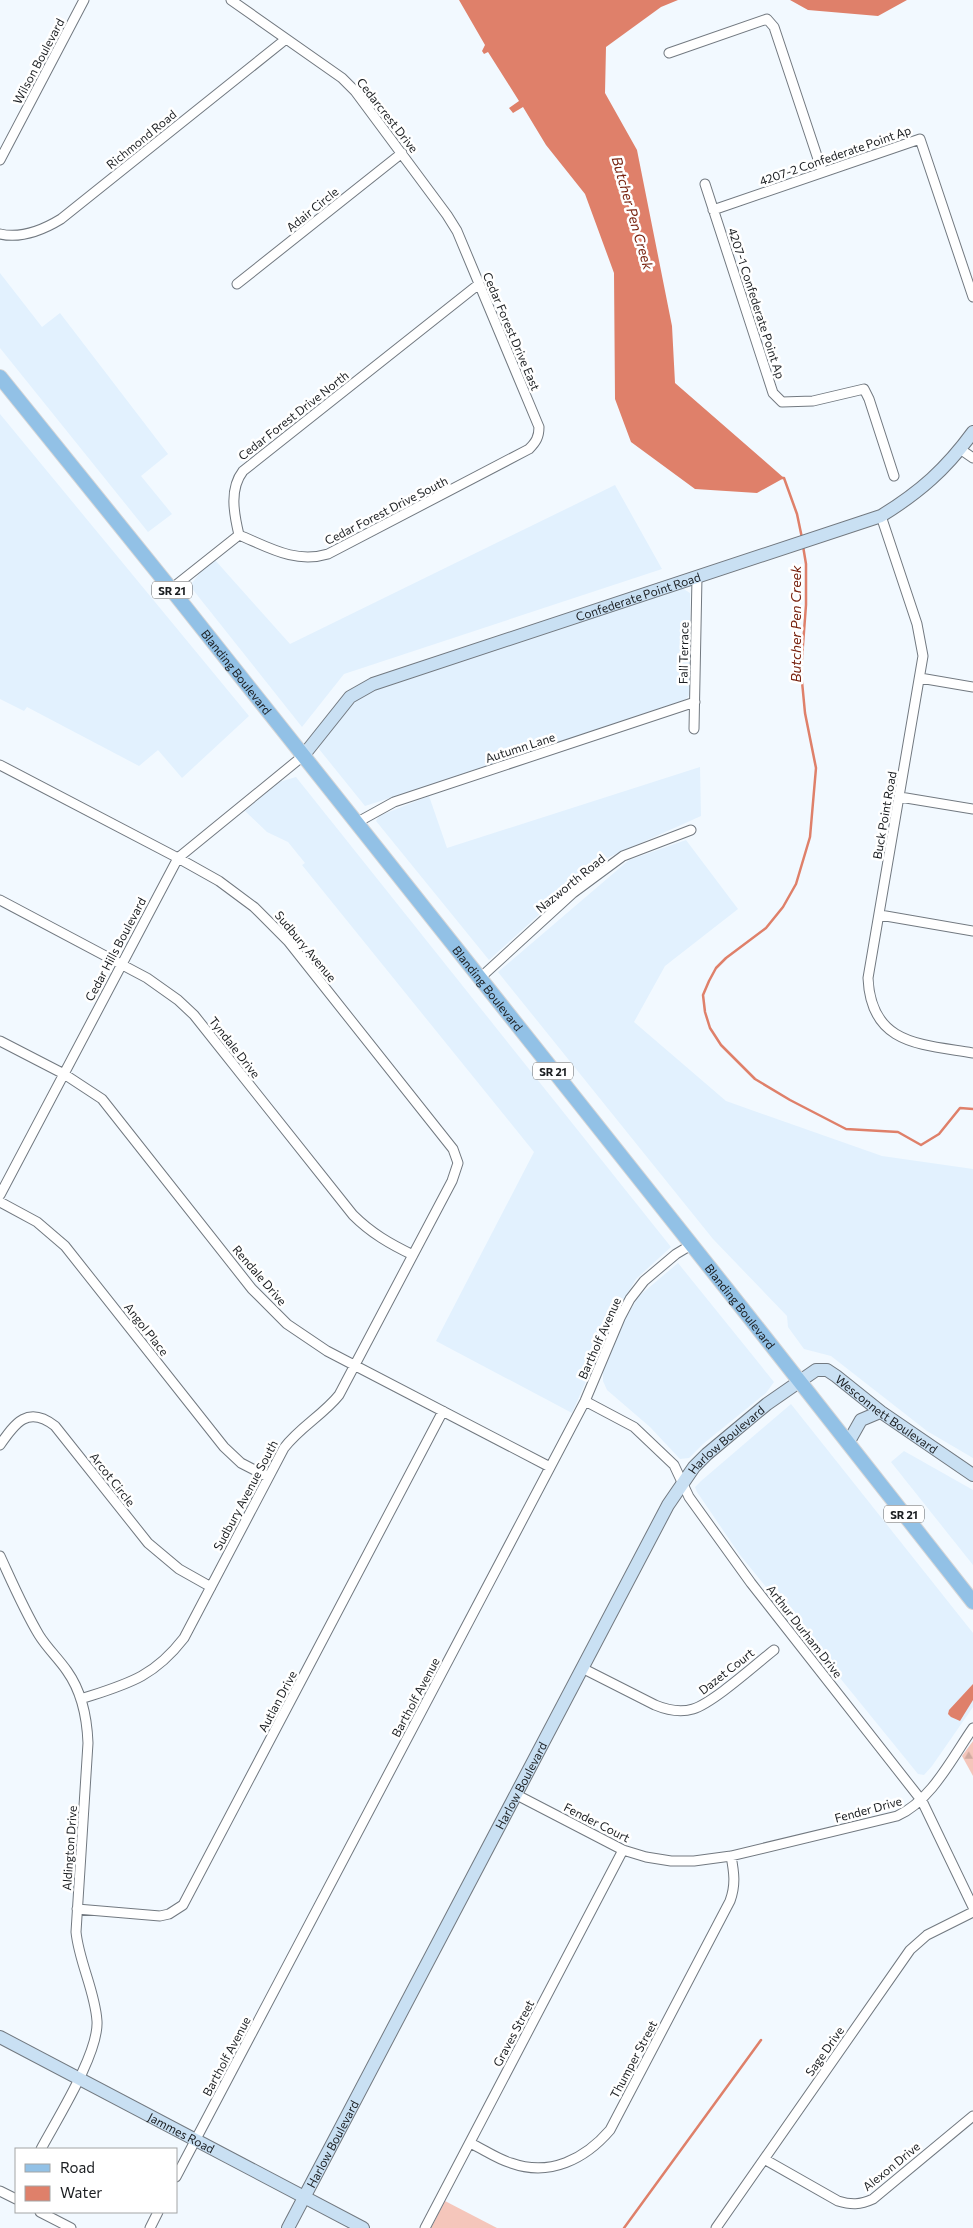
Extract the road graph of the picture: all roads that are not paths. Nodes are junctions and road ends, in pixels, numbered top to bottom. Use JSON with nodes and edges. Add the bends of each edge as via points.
{"nodes":[{"id":1,"x":84,"y":0,"type":"edge"},
{"id":2,"x":231,"y":0,"type":"edge"},
{"id":3,"x":286,"y":38,"type":"junction"},
{"id":4,"x":669,"y":53,"type":"dead end"},
{"id":5,"x":402,"y":153,"type":"junction"},
{"id":6,"x":0,"y":160,"type":"edge"},
{"id":7,"x":822,"y":171,"type":"junction"},
{"id":8,"x":705,"y":184,"type":"dead end"},
{"id":9,"x":713,"y":210,"type":"junction"},
{"id":10,"x":457,"y":231,"type":"joint"},
{"id":11,"x":0,"y":234,"type":"edge"},
{"id":12,"x":237,"y":284,"type":"dead end"},
{"id":13,"x":479,"y":284,"type":"junction"},
{"id":14,"x":973,"y":297,"type":"edge"},
{"id":15,"x":0,"y":378,"type":"edge"},
{"id":16,"x":973,"y":432,"type":"edge"},
{"id":17,"x":537,"y":441,"type":"joint"},
{"id":18,"x":960,"y":449,"type":"junction"},
{"id":19,"x":973,"y":458,"type":"edge"},
{"id":20,"x":894,"y":476,"type":"dead end"},
{"id":21,"x":881,"y":516,"type":"junction"},
{"id":22,"x":239,"y":535,"type":"junction"},
{"id":23,"x":697,"y":577,"type":"junction"},
{"id":24,"x":171,"y":589,"type":"junction"},
{"id":25,"x":920,"y":678,"type":"junction"},
{"id":26,"x":973,"y":687,"type":"edge"},
{"id":27,"x":695,"y":702,"type":"junction"},
{"id":28,"x":694,"y":729,"type":"dead end"},
{"id":29,"x":303,"y":756,"type":"junction"},
{"id":30,"x":0,"y":765,"type":"edge"},
{"id":31,"x":900,"y":797,"type":"junction"},
{"id":32,"x":973,"y":809,"type":"edge"},
{"id":33,"x":356,"y":823,"type":"junction"},
{"id":34,"x":691,"y":830,"type":"dead end"},
{"id":35,"x":178,"y":858,"type":"junction"},
{"id":36,"x":0,"y":900,"type":"edge"},
{"id":37,"x":880,"y":915,"type":"junction"},
{"id":38,"x":973,"y":931,"type":"edge"},
{"id":39,"x":121,"y":964,"type":"junction"},
{"id":40,"x":480,"y":978,"type":"junction"},
{"id":41,"x":0,"y":1041,"type":"edge"},
{"id":42,"x":973,"y":1053,"type":"edge"},
{"id":43,"x":64,"y":1074,"type":"junction"},
{"id":44,"x":458,"y":1163,"type":"joint"},
{"id":45,"x":0,"y":1195,"type":"edge"},
{"id":46,"x":0,"y":1202,"type":"edge"},
{"id":47,"x":691,"y":1245,"type":"junction"},
{"id":48,"x":412,"y":1255,"type":"junction"},
{"id":49,"x":355,"y":1366,"type":"junction"},
{"id":50,"x":799,"y":1381,"type":"junction"},
{"id":51,"x":585,"y":1400,"type":"junction"},
{"id":52,"x":443,"y":1411,"type":"junction"},
{"id":53,"x":880,"y":1412,"type":"junction"},
{"id":54,"x":848,"y":1443,"type":"junction"},
{"id":55,"x":0,"y":1445,"type":"edge"},
{"id":56,"x":550,"y":1467,"type":"junction"},
{"id":57,"x":973,"y":1475,"type":"edge"},
{"id":58,"x":268,"y":1476,"type":"junction"},
{"id":59,"x":682,"y":1483,"type":"junction"},
{"id":60,"x":0,"y":1556,"type":"edge"},
{"id":61,"x":211,"y":1587,"type":"junction"},
{"id":62,"x":973,"y":1602,"type":"edge"},
{"id":63,"x":774,"y":1650,"type":"dead end"},
{"id":64,"x":582,"y":1668,"type":"junction"},
{"id":65,"x":81,"y":1699,"type":"junction"},
{"id":66,"x":973,"y":1728,"type":"edge"},
{"id":67,"x":515,"y":1794,"type":"junction"},
{"id":68,"x":922,"y":1801,"type":"junction"},
{"id":69,"x":623,"y":1850,"type":"junction"},
{"id":70,"x":731,"y":1856,"type":"junction"},
{"id":71,"x":973,"y":1907,"type":"edge"},
{"id":72,"x":77,"y":1909,"type":"junction"},
{"id":73,"x":973,"y":1912,"type":"edge"},
{"id":74,"x":0,"y":2037,"type":"edge"},
{"id":75,"x":78,"y":2078,"type":"junction"},
{"id":76,"x":973,"y":2116,"type":"edge"},
{"id":77,"x":196,"y":2140,"type":"junction"},
{"id":78,"x":470,"y":2143,"type":"junction"},
{"id":79,"x":42,"y":2148,"type":"edge"},
{"id":80,"x":764,"y":2159,"type":"junction"},
{"id":81,"x":178,"y":2173,"type":"edge"},
{"id":82,"x":0,"y":2190,"type":"edge"},
{"id":83,"x":304,"y":2197,"type":"junction"},
{"id":84,"x":15,"y":2198,"type":"edge"},
{"id":85,"x":42,"y":2213,"type":"edge"},
{"id":86,"x":158,"y":2213,"type":"edge"},
{"id":87,"x":71,"y":2228,"type":"edge"},
{"id":88,"x":150,"y":2228,"type":"edge"},
{"id":89,"x":288,"y":2228,"type":"edge"},
{"id":90,"x":362,"y":2228,"type":"edge"},
{"id":91,"x":425,"y":2228,"type":"edge"},
{"id":92,"x":716,"y":2228,"type":"edge"}],
"edges":[{"from":1,"to":6,"type":"street","name":"Wilson Boulevard"},
{"from":2,"to":3,"type":"street","name":"Cedarcrest Drive"},
{"from":3,"to":5,"type":"street","name":"Cedarcrest Drive","via":[[342,78]]},
{"from":3,"to":11,"type":"street","name":"Richmond Road","via":[[61,219],[36,232]]},
{"from":4,"to":7,"type":"street","via":[[767,19],[774,27]]},
{"from":5,"to":10,"type":"street","name":"Cedarcrest Drive"},
{"from":5,"to":12,"type":"street","name":"Adair Circle"},
{"from":7,"to":9,"type":"street","name":"4207-2 Confederate Point Ap"},
{"from":7,"to":14,"type":"street","name":"4207-2 Confederate Point Ap","via":[[920,139]]},
{"from":8,"to":9,"type":"street","name":"4207-1 Confederate Point Ap"},
{"from":9,"to":20,"type":"street","name":"4207-1 Confederate Point Ap","via":[[773,393],[782,402],[813,401],[864,389]]},
{"from":10,"to":13,"type":"street","name":"Cedar Forest Drive East"},
{"from":13,"to":17,"type":"street","name":"Cedar Forest Drive East","via":[[539,427]]},
{"from":13,"to":22,"type":"street","name":"Cedar Forest Drive North","via":[[242,471],[234,494]]},
{"from":15,"to":24,"type":"main road","name":"Blanding Boulevard","number":"SR 21"},
{"from":16,"to":18,"type":"street","name":"Confederate Point Road"},
{"from":17,"to":22,"type":"street","name":"Cedar Forest Drive South","via":[[529,449],[316,558],[290,557]]},
{"from":18,"to":19,"type":"street"},
{"from":18,"to":21,"type":"street","name":"Confederate Point Road","via":[[921,490]]},
{"from":21,"to":23,"type":"street","name":"Confederate Point Road"},
{"from":21,"to":25,"type":"street","name":"Buck Point Road","via":[[921,639]]},
{"from":22,"to":24,"type":"street"},
{"from":23,"to":27,"type":"street","name":"Fall Terrace"},
{"from":23,"to":29,"type":"street","name":"Confederate Point Road","via":[[373,684],[350,697]]},
{"from":24,"to":29,"type":"main road","name":"Blanding Boulevard","number":"SR 21"},
{"from":25,"to":26,"type":"street"},
{"from":25,"to":31,"type":"street","name":"Buck Point Road"},
{"from":27,"to":28,"type":"street","name":"Fall Terrace"},
{"from":27,"to":33,"type":"street","name":"Autumn Lane","via":[[394,802]]},
{"from":29,"to":33,"type":"main road","name":"Blanding Boulevard","number":"SR 21"},
{"from":29,"to":35,"type":"street","name":"Cedar Hills Boulevard"},
{"from":30,"to":35,"type":"street","name":"Sudbury Avenue"},
{"from":31,"to":32,"type":"street"},
{"from":31,"to":37,"type":"street","name":"Buck Point Road"},
{"from":33,"to":40,"type":"main road","name":"Blanding Boulevard","number":"SR 21"},
{"from":34,"to":40,"type":"street","name":"Nazworth Road","via":[[623,856],[573,893]]},
{"from":35,"to":39,"type":"street","name":"Cedar Hills Boulevard"},
{"from":35,"to":44,"type":"street","name":"Sudbury Avenue","via":[[236,892],[288,941],[454,1149]]},
{"from":36,"to":39,"type":"street","name":"Tyndale Drive"},
{"from":37,"to":38,"type":"street"},
{"from":37,"to":42,"type":"street","name":"Buck Point Road","via":[[868,978],[872,1007],[879,1019],[889,1031],[913,1043]]},
{"from":39,"to":43,"type":"street","name":"Cedar Hills Boulevard"},
{"from":39,"to":48,"type":"street","name":"Tyndale Drive","via":[[162,988],[194,1015],[353,1215],[366,1229]]},
{"from":40,"to":47,"type":"main road","name":"Blanding Boulevard","number":"SR 21"},
{"from":41,"to":43,"type":"street","name":"Rendale Drive"},
{"from":43,"to":45,"type":"street","name":"Cedar Hills Boulevard"},
{"from":43,"to":49,"type":"street","name":"Rendale Drive","via":[[105,1103],[267,1306],[307,1338]]},
{"from":44,"to":48,"type":"street","name":"Sudbury Avenue South","via":[[452,1181]]},
{"from":46,"to":58,"type":"street","name":"Angol Place","via":[[37,1222],[66,1246],[224,1446],[241,1463]]},
{"from":47,"to":50,"type":"main road","name":"Blanding Boulevard","number":"SR 21"},
{"from":47,"to":51,"type":"street","name":"Bartholf Avenue","via":[[644,1281],[630,1299]]},
{"from":48,"to":49,"type":"street","name":"Sudbury Avenue South"},
{"from":49,"to":52,"type":"street","name":"Rendale Drive"},
{"from":49,"to":58,"type":"street","name":"Sudbury Avenue South","via":[[339,1395],[284,1448]]},
{"from":50,"to":53,"type":"street","name":"Wesconnett Boulevard","via":[[816,1370],[827,1370]]},
{"from":50,"to":54,"type":"main road","name":"Blanding Boulevard","number":"SR 21"},
{"from":50,"to":59,"type":"street","name":"Harlow Boulevard","via":[[708,1454]]},
{"from":51,"to":56,"type":"street","name":"Bartholf Avenue"},
{"from":51,"to":59,"type":"street","name":"Arthur Durham Drive","via":[[646,1436],[674,1465]]},
{"from":52,"to":56,"type":"street","name":"Rendale Drive"},
{"from":52,"to":72,"type":"street","name":"Autlan Drive","via":[[183,1905],[160,1916]]},
{"from":53,"to":54,"type":"street","via":[[861,1420]]},
{"from":53,"to":57,"type":"street","name":"Wesconnett Boulevard"},
{"from":54,"to":62,"type":"main road","name":"Blanding Boulevard","number":"SR 21"},
{"from":55,"to":61,"type":"street","name":"Arcot Circle","via":[[20,1420],[29,1416],[48,1420],[148,1543],[178,1569]]},
{"from":56,"to":77,"type":"street","name":"Bartholf Avenue"},
{"from":58,"to":61,"type":"street","name":"Sudbury Avenue South"},
{"from":59,"to":64,"type":"street","name":"Harlow Boulevard"},
{"from":59,"to":68,"type":"street","name":"Arthur Durham Drive","via":[[751,1583]]},
{"from":60,"to":65,"type":"street","name":"Aldington Drive","via":[[38,1633],[67,1671]]},
{"from":61,"to":65,"type":"street","name":"Sudbury Avenue South","via":[[184,1638],[158,1666],[132,1682]]},
{"from":63,"to":64,"type":"street","name":"Dazet Court","via":[[704,1705],[681,1711],[666,1710]]},
{"from":64,"to":67,"type":"street","name":"Harlow Boulevard"},
{"from":65,"to":72,"type":"street","name":"Aldington Drive","via":[[88,1743]]},
{"from":66,"to":68,"type":"street","name":"Fender Drive"},
{"from":67,"to":69,"type":"street","name":"Fender Court"},
{"from":67,"to":83,"type":"street","name":"Harlow Boulevard"},
{"from":68,"to":70,"type":"street","name":"Fender Drive","via":[[897,1816]]},
{"from":68,"to":71,"type":"street","name":"Arthur Durham Drive"},
{"from":69,"to":70,"type":"street","name":"Fender Court","via":[[671,1861]]},
{"from":69,"to":78,"type":"street","name":"Graves Street"},
{"from":70,"to":78,"type":"street","name":"Thumper Street","via":[[735,1878],[730,1901],[610,2130],[598,2144],[568,2163],[537,2168],[510,2163]]},
{"from":72,"to":75,"type":"street","name":"Aldington Drive","via":[[77,1949],[97,2020],[96,2039]]},
{"from":73,"to":80,"type":"street","name":"Sage Drive","via":[[927,1935],[910,1950]]},
{"from":74,"to":75,"type":"street","name":"Jammes Road"},
{"from":75,"to":77,"type":"street","name":"Jammes Road"},
{"from":75,"to":79,"type":"street","name":"Aldington Drive"},
{"from":76,"to":80,"type":"street","name":"Alexon Drive","via":[[863,2203],[838,2201]]},
{"from":77,"to":81,"type":"street","name":"Bartholf Avenue"},
{"from":77,"to":83,"type":"street","name":"Jammes Road"},
{"from":78,"to":91,"type":"street","name":"Graves Street"},
{"from":80,"to":92,"type":"street","name":"Sage Drive"},
{"from":82,"to":84,"type":"street"},
{"from":83,"to":89,"type":"street","name":"Harlow Boulevard"},
{"from":83,"to":90,"type":"street","name":"Jammes Road"},
{"from":85,"to":87,"type":"street"},
{"from":86,"to":88,"type":"street"}]}
